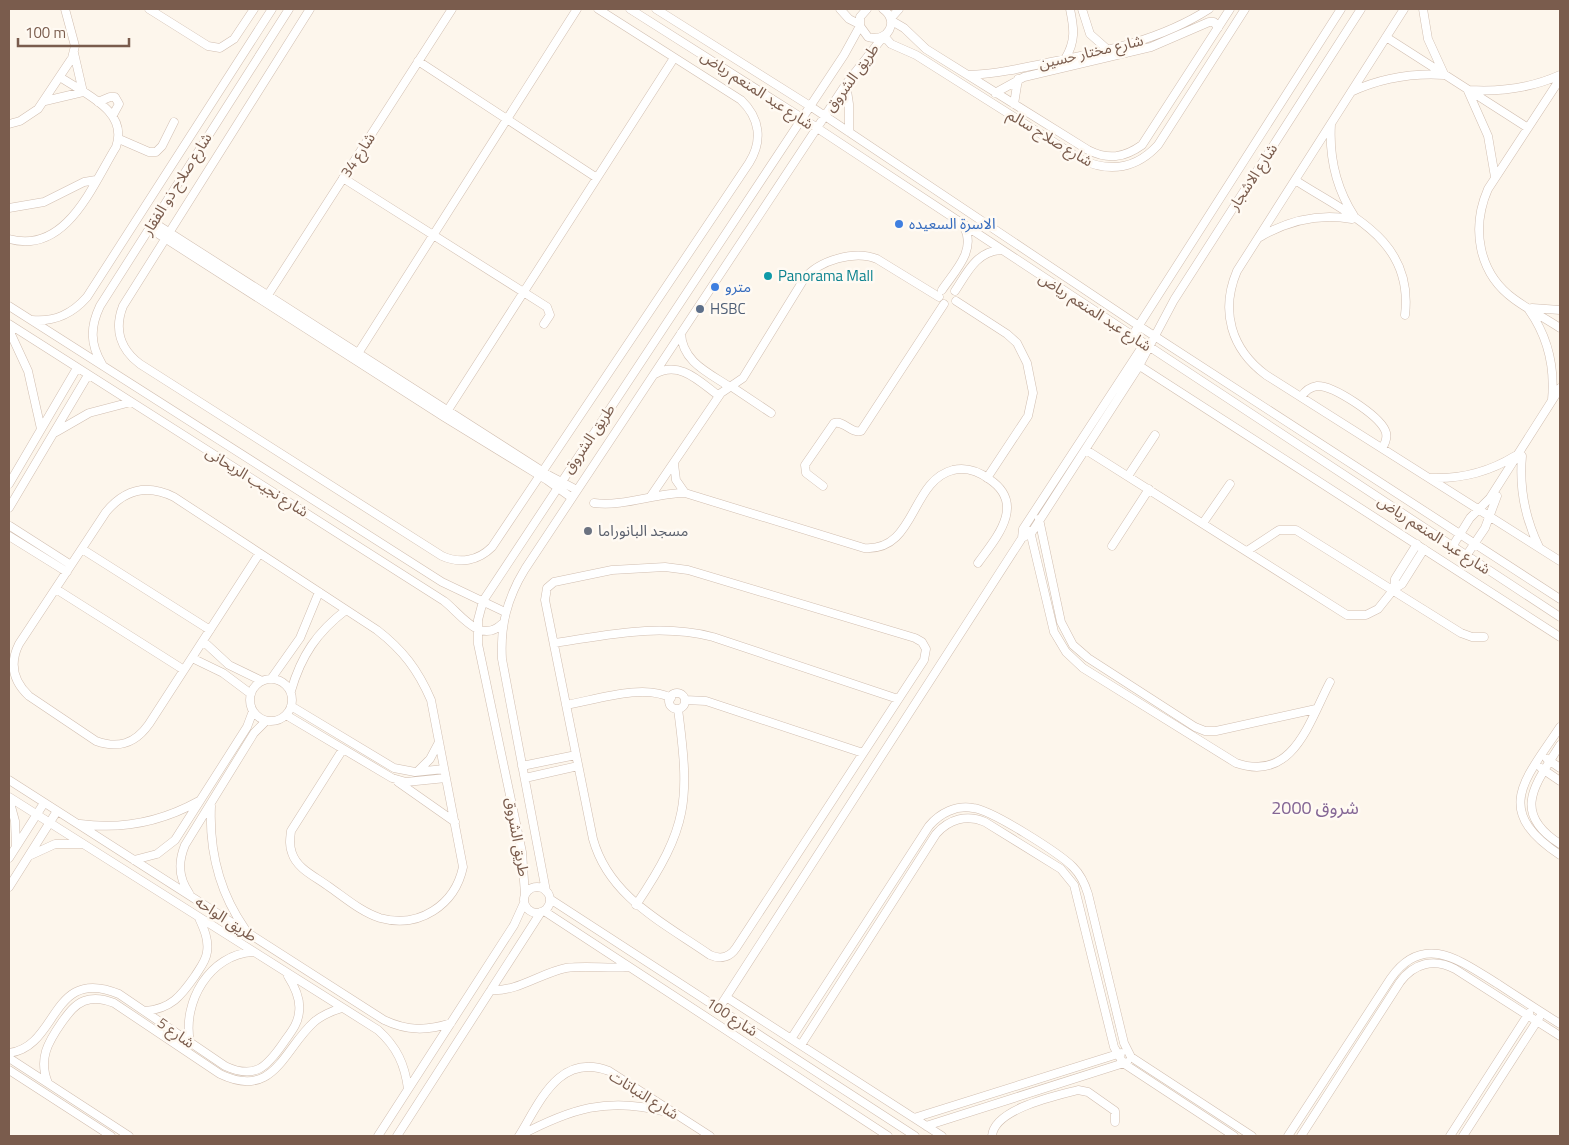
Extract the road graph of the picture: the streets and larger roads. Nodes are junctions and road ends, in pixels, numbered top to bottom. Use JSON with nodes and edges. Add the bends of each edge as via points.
{"nodes":[{"id":1,"x":65,"y":9,"type":"edge"},
{"id":2,"x":149,"y":9,"type":"edge"},
{"id":3,"x":254,"y":9,"type":"edge"},
{"id":4,"x":272,"y":9,"type":"edge"},
{"id":5,"x":289,"y":9,"type":"edge"},
{"id":6,"x":310,"y":9,"type":"edge"},
{"id":7,"x":452,"y":9,"type":"edge"},
{"id":8,"x":577,"y":9,"type":"edge"},
{"id":9,"x":598,"y":9,"type":"edge"},
{"id":10,"x":630,"y":9,"type":"edge"},
{"id":11,"x":656,"y":9,"type":"edge"},
{"id":12,"x":840,"y":9,"type":"edge"},
{"id":13,"x":867,"y":9,"type":"edge"},
{"id":14,"x":884,"y":9,"type":"edge"},
{"id":15,"x":899,"y":9,"type":"edge"},
{"id":16,"x":1070,"y":9,"type":"edge"},
{"id":17,"x":1082,"y":9,"type":"edge"},
{"id":18,"x":1209,"y":9,"type":"edge"},
{"id":19,"x":1230,"y":9,"type":"edge"},
{"id":20,"x":1245,"y":9,"type":"edge"},
{"id":21,"x":1341,"y":9,"type":"edge"},
{"id":22,"x":1361,"y":9,"type":"edge"},
{"id":23,"x":1404,"y":9,"type":"edge"},
{"id":24,"x":1423,"y":9,"type":"edge"},
{"id":25,"x":891,"y":20,"type":"junction"},
{"id":26,"x":860,"y":25,"type":"junction"},
{"id":27,"x":1218,"y":28,"type":"junction"},
{"id":28,"x":883,"y":37,"type":"junction"},
{"id":29,"x":1386,"y":38,"type":"junction"},
{"id":30,"x":1107,"y":49,"type":"junction"},
{"id":31,"x":74,"y":53,"type":"junction"},
{"id":32,"x":1313,"y":53,"type":"junction"},
{"id":33,"x":674,"y":58,"type":"junction"},
{"id":34,"x":1065,"y":59,"type":"junction"},
{"id":35,"x":418,"y":61,"type":"junction"},
{"id":36,"x":1327,"y":62,"type":"junction"},
{"id":37,"x":968,"y":75,"type":"junction"},
{"id":38,"x":1445,"y":75,"type":"junction"},
{"id":39,"x":1560,"y":75,"type":"edge"},
{"id":40,"x":60,"y":77,"type":"junction"},
{"id":41,"x":1018,"y":79,"type":"junction"},
{"id":42,"x":1560,"y":80,"type":"edge"},
{"id":43,"x":846,"y":84,"type":"junction"},
{"id":44,"x":1467,"y":90,"type":"junction"},
{"id":45,"x":83,"y":92,"type":"junction"},
{"id":46,"x":995,"y":92,"type":"junction"},
{"id":47,"x":1351,"y":92,"type":"junction"},
{"id":48,"x":45,"y":101,"type":"junction"},
{"id":49,"x":98,"y":102,"type":"junction"},
{"id":50,"x":1014,"y":104,"type":"junction"},
{"id":51,"x":810,"y":106,"type":"junction"},
{"id":52,"x":114,"y":115,"type":"junction"},
{"id":53,"x":825,"y":116,"type":"junction"},
{"id":54,"x":802,"y":118,"type":"junction"},
{"id":55,"x":507,"y":119,"type":"junction"},
{"id":56,"x":174,"y":122,"type":"dead end"},
{"id":57,"x":9,"y":124,"type":"edge"},
{"id":58,"x":1331,"y":124,"type":"junction"},
{"id":59,"x":817,"y":128,"type":"junction"},
{"id":60,"x":1528,"y":128,"type":"junction"},
{"id":61,"x":849,"y":132,"type":"junction"},
{"id":62,"x":119,"y":139,"type":"junction"},
{"id":63,"x":178,"y":156,"type":"junction"},
{"id":64,"x":190,"y":163,"type":"junction"},
{"id":65,"x":1495,"y":177,"type":"junction"},
{"id":66,"x":343,"y":178,"type":"junction"},
{"id":67,"x":597,"y":178,"type":"junction"},
{"id":68,"x":96,"y":180,"type":"junction"},
{"id":69,"x":1295,"y":180,"type":"junction"},
{"id":70,"x":943,"y":196,"type":"junction"},
{"id":71,"x":936,"y":207,"type":"junction"},
{"id":72,"x":9,"y":208,"type":"edge"},
{"id":73,"x":1356,"y":219,"type":"junction"},
{"id":74,"x":151,"y":225,"type":"junction"},
{"id":75,"x":963,"y":225,"type":"junction"},
{"id":76,"x":168,"y":235,"type":"junction"},
{"id":77,"x":433,"y":235,"type":"junction"},
{"id":78,"x":1258,"y":238,"type":"junction"},
{"id":79,"x":9,"y":239,"type":"edge"},
{"id":80,"x":1014,"y":243,"type":"junction"},
{"id":81,"x":1003,"y":252,"type":"junction"},
{"id":82,"x":102,"y":273,"type":"junction"},
{"id":83,"x":116,"y":281,"type":"junction"},
{"id":84,"x":954,"y":291,"type":"junction"},
{"id":85,"x":524,"y":292,"type":"junction"},
{"id":86,"x":268,"y":294,"type":"junction"},
{"id":87,"x":942,"y":297,"type":"junction"},
{"id":88,"x":956,"y":301,"type":"junction"},
{"id":89,"x":264,"y":302,"type":"junction"},
{"id":90,"x":9,"y":306,"type":"edge"},
{"id":91,"x":1526,"y":306,"type":"junction"},
{"id":92,"x":1560,"y":310,"type":"edge"},
{"id":93,"x":1405,"y":316,"type":"dead end"},
{"id":94,"x":30,"y":320,"type":"junction"},
{"id":95,"x":9,"y":324,"type":"edge"},
{"id":96,"x":544,"y":324,"type":"dead end"},
{"id":97,"x":1139,"y":326,"type":"junction"},
{"id":98,"x":1560,"y":328,"type":"edge"},
{"id":99,"x":9,"y":330,"type":"edge"},
{"id":100,"x":682,"y":333,"type":"junction"},
{"id":101,"x":1132,"y":336,"type":"junction"},
{"id":102,"x":1155,"y":337,"type":"junction"},
{"id":103,"x":1147,"y":346,"type":"junction"},
{"id":104,"x":358,"y":352,"type":"junction"},
{"id":105,"x":354,"y":360,"type":"junction"},
{"id":106,"x":1136,"y":364,"type":"junction"},
{"id":107,"x":103,"y":365,"type":"junction"},
{"id":108,"x":77,"y":368,"type":"junction"},
{"id":109,"x":88,"y":375,"type":"junction"},
{"id":110,"x":653,"y":375,"type":"junction"},
{"id":111,"x":731,"y":387,"type":"junction"},
{"id":112,"x":1560,"y":388,"type":"edge"},
{"id":113,"x":719,"y":396,"type":"junction"},
{"id":114,"x":1301,"y":397,"type":"junction"},
{"id":115,"x":1557,"y":400,"type":"edge"},
{"id":116,"x":131,"y":402,"type":"junction"},
{"id":117,"x":448,"y":410,"type":"junction"},
{"id":118,"x":771,"y":414,"type":"dead end"},
{"id":119,"x":444,"y":417,"type":"junction"},
{"id":120,"x":41,"y":429,"type":"junction"},
{"id":121,"x":52,"y":435,"type":"junction"},
{"id":122,"x":1155,"y":435,"type":"dead end"},
{"id":123,"x":1382,"y":448,"type":"junction"},
{"id":124,"x":1086,"y":450,"type":"junction"},
{"id":125,"x":1520,"y":455,"type":"junction"},
{"id":126,"x":674,"y":464,"type":"junction"},
{"id":127,"x":542,"y":474,"type":"junction"},
{"id":128,"x":1128,"y":476,"type":"junction"},
{"id":129,"x":987,"y":478,"type":"junction"},
{"id":130,"x":1428,"y":478,"type":"junction"},
{"id":131,"x":561,"y":481,"type":"junction"},
{"id":132,"x":9,"y":484,"type":"edge"},
{"id":133,"x":1230,"y":484,"type":"dead end"},
{"id":134,"x":823,"y":486,"type":"dead end"},
{"id":135,"x":556,"y":488,"type":"junction"},
{"id":136,"x":1149,"y":489,"type":"junction"},
{"id":137,"x":577,"y":490,"type":"junction"},
{"id":138,"x":686,"y":492,"type":"junction"},
{"id":139,"x":651,"y":496,"type":"junction"},
{"id":140,"x":572,"y":498,"type":"junction"},
{"id":141,"x":594,"y":503,"type":"dead end"},
{"id":142,"x":327,"y":509,"type":"junction"},
{"id":143,"x":9,"y":510,"type":"edge"},
{"id":144,"x":1479,"y":510,"type":"junction"},
{"id":145,"x":1032,"y":515,"type":"junction"},
{"id":146,"x":1489,"y":516,"type":"junction"},
{"id":147,"x":1040,"y":520,"type":"junction"},
{"id":148,"x":320,"y":522,"type":"junction"},
{"id":149,"x":1202,"y":523,"type":"junction"},
{"id":150,"x":9,"y":527,"type":"edge"},
{"id":151,"x":1024,"y":527,"type":"junction"},
{"id":152,"x":1032,"y":532,"type":"junction"},
{"id":153,"x":1460,"y":534,"type":"junction"},
{"id":154,"x":9,"y":536,"type":"edge"},
{"id":155,"x":1022,"y":538,"type":"junction"},
{"id":156,"x":1474,"y":543,"type":"junction"},
{"id":157,"x":1417,"y":544,"type":"junction"},
{"id":158,"x":1112,"y":546,"type":"dead end"},
{"id":159,"x":1452,"y":547,"type":"junction"},
{"id":160,"x":82,"y":548,"type":"junction"},
{"id":161,"x":1539,"y":548,"type":"junction"},
{"id":162,"x":1424,"y":549,"type":"junction"},
{"id":163,"x":1247,"y":551,"type":"junction"},
{"id":164,"x":259,"y":554,"type":"junction"},
{"id":165,"x":1466,"y":556,"type":"junction"},
{"id":166,"x":1560,"y":561,"type":"edge"},
{"id":167,"x":978,"y":563,"type":"dead end"},
{"id":168,"x":71,"y":565,"type":"junction"},
{"id":169,"x":67,"y":572,"type":"junction"},
{"id":170,"x":427,"y":572,"type":"junction"},
{"id":171,"x":419,"y":586,"type":"junction"},
{"id":172,"x":56,"y":588,"type":"junction"},
{"id":173,"x":1394,"y":589,"type":"junction"},
{"id":174,"x":319,"y":592,"type":"junction"},
{"id":175,"x":1560,"y":599,"type":"edge"},
{"id":176,"x":483,"y":601,"type":"junction"},
{"id":177,"x":346,"y":610,"type":"junction"},
{"id":178,"x":505,"y":612,"type":"junction"},
{"id":179,"x":1560,"y":617,"type":"edge"},
{"id":180,"x":502,"y":624,"type":"junction"},
{"id":181,"x":210,"y":630,"type":"junction"},
{"id":182,"x":477,"y":630,"type":"junction"},
{"id":183,"x":1484,"y":637,"type":"dead end"},
{"id":184,"x":1560,"y":637,"type":"edge"},
{"id":185,"x":203,"y":641,"type":"junction"},
{"id":186,"x":554,"y":643,"type":"junction"},
{"id":187,"x":192,"y":658,"type":"junction"},
{"id":188,"x":184,"y":670,"type":"junction"},
{"id":189,"x":271,"y":678,"type":"junction"},
{"id":190,"x":262,"y":680,"type":"junction"},
{"id":191,"x":1330,"y":682,"type":"dead end"},
{"id":192,"x":290,"y":691,"type":"junction"},
{"id":193,"x":251,"y":694,"type":"junction"},
{"id":194,"x":671,"y":698,"type":"junction"},
{"id":195,"x":898,"y":698,"type":"junction"},
{"id":196,"x":685,"y":700,"type":"junction"},
{"id":197,"x":566,"y":705,"type":"junction"},
{"id":198,"x":292,"y":706,"type":"junction"},
{"id":199,"x":678,"y":709,"type":"junction"},
{"id":200,"x":1316,"y":709,"type":"junction"},
{"id":201,"x":253,"y":711,"type":"junction"},
{"id":202,"x":286,"y":715,"type":"junction"},
{"id":203,"x":1183,"y":719,"type":"junction"},
{"id":204,"x":266,"y":721,"type":"junction"},
{"id":205,"x":1560,"y":727,"type":"edge"},
{"id":206,"x":1178,"y":728,"type":"junction"},
{"id":207,"x":439,"y":740,"type":"junction"},
{"id":208,"x":1560,"y":745,"type":"edge"},
{"id":209,"x":343,"y":749,"type":"junction"},
{"id":210,"x":863,"y":753,"type":"junction"},
{"id":211,"x":576,"y":755,"type":"junction"},
{"id":212,"x":1541,"y":756,"type":"junction"},
{"id":213,"x":1550,"y":761,"type":"junction"},
{"id":214,"x":1536,"y":765,"type":"junction"},
{"id":215,"x":522,"y":766,"type":"junction"},
{"id":216,"x":578,"y":766,"type":"junction"},
{"id":217,"x":444,"y":768,"type":"junction"},
{"id":218,"x":1560,"y":768,"type":"edge"},
{"id":219,"x":1544,"y":770,"type":"junction"},
{"id":220,"x":415,"y":772,"type":"junction"},
{"id":221,"x":392,"y":778,"type":"junction"},
{"id":222,"x":446,"y":778,"type":"junction"},
{"id":223,"x":525,"y":778,"type":"junction"},
{"id":224,"x":9,"y":780,"type":"edge"},
{"id":225,"x":1560,"y":780,"type":"edge"},
{"id":226,"x":203,"y":797,"type":"junction"},
{"id":227,"x":9,"y":798,"type":"edge"},
{"id":228,"x":212,"y":802,"type":"junction"},
{"id":229,"x":44,"y":803,"type":"junction"},
{"id":230,"x":57,"y":811,"type":"junction"},
{"id":231,"x":36,"y":814,"type":"junction"},
{"id":232,"x":455,"y":822,"type":"junction"},
{"id":233,"x":50,"y":823,"type":"junction"},
{"id":234,"x":76,"y":823,"type":"junction"},
{"id":235,"x":1560,"y":844,"type":"edge"},
{"id":236,"x":84,"y":845,"type":"junction"},
{"id":237,"x":16,"y":848,"type":"junction"},
{"id":238,"x":1560,"y":855,"type":"edge"},
{"id":239,"x":29,"y":856,"type":"junction"},
{"id":240,"x":9,"y":858,"type":"edge"},
{"id":241,"x":134,"y":860,"type":"junction"},
{"id":242,"x":9,"y":887,"type":"edge"},
{"id":243,"x":546,"y":891,"type":"junction"},
{"id":244,"x":188,"y":895,"type":"junction"},
{"id":245,"x":525,"y":899,"type":"junction"},
{"id":246,"x":550,"y":899,"type":"junction"},
{"id":247,"x":178,"y":905,"type":"junction"},
{"id":248,"x":636,"y":905,"type":"junction"},
{"id":249,"x":542,"y":912,"type":"junction"},
{"id":250,"x":200,"y":918,"type":"junction"},
{"id":251,"x":861,"y":931,"type":"junction"},
{"id":252,"x":248,"y":933,"type":"junction"},
{"id":253,"x":870,"y":937,"type":"junction"},
{"id":254,"x":271,"y":948,"type":"junction"},
{"id":255,"x":253,"y":952,"type":"junction"},
{"id":256,"x":264,"y":959,"type":"junction"},
{"id":257,"x":629,"y":967,"type":"junction"},
{"id":258,"x":287,"y":974,"type":"junction"},
{"id":259,"x":492,"y":990,"type":"junction"},
{"id":260,"x":726,"y":997,"type":"junction"},
{"id":261,"x":128,"y":999,"type":"junction"},
{"id":262,"x":1533,"y":1007,"type":"junction"},
{"id":263,"x":122,"y":1008,"type":"junction"},
{"id":264,"x":342,"y":1008,"type":"junction"},
{"id":265,"x":719,"y":1008,"type":"junction"},
{"id":266,"x":145,"y":1011,"type":"junction"},
{"id":267,"x":374,"y":1013,"type":"junction"},
{"id":268,"x":1543,"y":1013,"type":"junction"},
{"id":269,"x":1528,"y":1015,"type":"junction"},
{"id":270,"x":1537,"y":1021,"type":"junction"},
{"id":271,"x":298,"y":1022,"type":"junction"},
{"id":272,"x":451,"y":1023,"type":"junction"},
{"id":273,"x":368,"y":1024,"type":"junction"},
{"id":274,"x":1560,"y":1024,"type":"edge"},
{"id":275,"x":308,"y":1028,"type":"junction"},
{"id":276,"x":1560,"y":1036,"type":"edge"},
{"id":277,"x":791,"y":1039,"type":"junction"},
{"id":278,"x":190,"y":1042,"type":"junction"},
{"id":279,"x":31,"y":1044,"type":"junction"},
{"id":280,"x":801,"y":1045,"type":"junction"},
{"id":281,"x":198,"y":1048,"type":"junction"},
{"id":282,"x":1127,"y":1051,"type":"junction"},
{"id":283,"x":9,"y":1052,"type":"edge"},
{"id":284,"x":44,"y":1054,"type":"junction"},
{"id":285,"x":1117,"y":1054,"type":"junction"},
{"id":286,"x":193,"y":1056,"type":"junction"},
{"id":287,"x":9,"y":1058,"type":"edge"},
{"id":288,"x":1134,"y":1060,"type":"junction"},
{"id":289,"x":1123,"y":1063,"type":"junction"},
{"id":290,"x":9,"y":1070,"type":"edge"},
{"id":291,"x":48,"y":1083,"type":"junction"},
{"id":292,"x":1058,"y":1083,"type":"junction"},
{"id":293,"x":1016,"y":1086,"type":"junction"},
{"id":294,"x":408,"y":1089,"type":"junction"},
{"id":295,"x":1019,"y":1094,"type":"junction"},
{"id":296,"x":1061,"y":1095,"type":"junction"},
{"id":297,"x":1024,"y":1107,"type":"junction"},
{"id":298,"x":673,"y":1113,"type":"junction"},
{"id":299,"x":1215,"y":1113,"type":"junction"},
{"id":300,"x":914,"y":1118,"type":"junction"},
{"id":301,"x":1210,"y":1121,"type":"junction"},
{"id":302,"x":1115,"y":1122,"type":"dead end"},
{"id":303,"x":926,"y":1126,"type":"junction"},
{"id":304,"x":111,"y":1136,"type":"edge"},
{"id":305,"x":129,"y":1136,"type":"edge"},
{"id":306,"x":378,"y":1136,"type":"edge"},
{"id":307,"x":397,"y":1136,"type":"edge"},
{"id":308,"x":519,"y":1136,"type":"edge"},
{"id":309,"x":710,"y":1136,"type":"edge"},
{"id":310,"x":888,"y":1136,"type":"edge"},
{"id":311,"x":915,"y":1136,"type":"edge"},
{"id":312,"x":942,"y":1136,"type":"edge"},
{"id":313,"x":992,"y":1136,"type":"edge"},
{"id":314,"x":1234,"y":1136,"type":"edge"},
{"id":315,"x":1252,"y":1136,"type":"edge"},
{"id":316,"x":1288,"y":1136,"type":"edge"},
{"id":317,"x":1301,"y":1136,"type":"edge"},
{"id":318,"x":1450,"y":1136,"type":"edge"},
{"id":319,"x":1463,"y":1136,"type":"edge"}],
"edges":[{"from":1,"to":31,"type":"street"},
{"from":2,"to":3,"type":"street","via":[[208,46],[220,48],[234,39]]},
{"from":4,"to":63,"type":"street","name":"شارع صلاح ذو الفقار"},
{"from":5,"to":64,"type":"street","name":"شارع صلاح ذو الفقار"},
{"from":6,"to":76,"type":"street"},
{"from":7,"to":35,"type":"street","name":"شارع 34"},
{"from":8,"to":55,"type":"street"},
{"from":9,"to":33,"type":"street"},
{"from":10,"to":54,"type":"street","name":"شارع عبد المنعم رياض"},
{"from":11,"to":51,"type":"street","name":"شارع عبد المنعم رياض"},
{"from":12,"to":26,"type":"street"},
{"from":13,"to":26,"type":"street","name":"طريق الشروق","via":[[862,14]]},
{"from":14,"to":25,"type":"street","name":"شارع صلاح سالم"},
{"from":15,"to":25,"type":"street"},
{"from":16,"to":34,"type":"street","via":[[1075,32]]},
{"from":17,"to":30,"type":"street","via":[[1090,34]]},
{"from":18,"to":30,"type":"street","name":"شارع مختار حسين","via":[[1168,31]]},
{"from":19,"to":27,"type":"street","name":"شارع صلاح سالم"},
{"from":20,"to":28,"type":"street","name":"شارع صلاح سالم","via":[[1158,145],[1140,161],[1117,168],[1105,168],[1082,160]]},
{"from":21,"to":32,"type":"street","name":"شارع الاشجار"},
{"from":22,"to":36,"type":"street","name":"شارع الاشجار"},
{"from":23,"to":29,"type":"street"},
{"from":24,"to":38,"type":"street","via":[[1428,39]]},
{"from":25,"to":28,"type":"street","name":"طريق الشروق","via":[[890,30]]},
{"from":25,"to":37,"type":"street","name":"شارع صلاح سالم","via":[[920,45]]},
{"from":26,"to":28,"type":"street","name":"شارع صلاح سالم","via":[[868,37]]},
{"from":26,"to":51,"type":"street","name":"طريق الشروق"},
{"from":27,"to":41,"type":"street","name":"شارع مختار حسين","via":[[1210,21],[1133,53]]},
{"from":27,"to":50,"type":"street","name":"شارع صلاح سالم","via":[[1149,136],[1142,145],[1127,154],[1098,155]]},
{"from":28,"to":43,"type":"street","name":"طريق الشروق"},
{"from":29,"to":38,"type":"street"},
{"from":29,"to":47,"type":"street"},
{"from":30,"to":34,"type":"street","name":"شارع مختار حسين"},
{"from":31,"to":40,"type":"street"},
{"from":31,"to":45,"type":"street"},
{"from":32,"to":36,"type":"street"},
{"from":32,"to":97,"type":"street","name":"شارع الاشجار"},
{"from":33,"to":67,"type":"street"},
{"from":33,"to":127,"type":"street","via":[[747,106],[758,130],[757,147],[750,163]]},
{"from":34,"to":37,"type":"street","name":"شارع مختار حسين"},
{"from":35,"to":55,"type":"street"},
{"from":35,"to":66,"type":"street","name":"شارع 34"},
{"from":36,"to":102,"type":"street","name":"شارع الاشجار","via":[[1174,300]]},
{"from":37,"to":46,"type":"street","name":"شارع صلاح سالم"},
{"from":38,"to":44,"type":"street"},
{"from":38,"to":47,"type":"street","via":[[1397,77]]},
{"from":39,"to":44,"type":"street","via":[[1510,90]]},
{"from":40,"to":45,"type":"street"},
{"from":40,"to":48,"type":"street"},
{"from":41,"to":46,"type":"street","name":"شارع مختار حسين"},
{"from":41,"to":50,"type":"street"},
{"from":42,"to":60,"type":"street"},
{"from":43,"to":53,"type":"street","name":"طريق الشروق"},
{"from":43,"to":61,"type":"street"},
{"from":44,"to":60,"type":"street"},
{"from":44,"to":65,"type":"street","via":[[1488,136]]},
{"from":45,"to":48,"type":"street"},
{"from":45,"to":49,"type":"street"},
{"from":46,"to":50,"type":"street","name":"شارع صلاح سالم"},
{"from":47,"to":58,"type":"street"},
{"from":48,"to":57,"type":"street","via":[[30,116]]},
{"from":49,"to":52,"type":"street"},
{"from":49,"to":52,"type":"street","via":[[115,97],[119,104]]},
{"from":51,"to":53,"type":"street","name":"شارع عبد المنعم رياض"},
{"from":51,"to":54,"type":"street","name":"طريق الشروق"},
{"from":52,"to":62,"type":"street","via":[[119,126]]},
{"from":53,"to":59,"type":"street","name":"طريق الشروق"},
{"from":53,"to":61,"type":"street","name":"شارع عبد المنعم رياض"},
{"from":54,"to":59,"type":"street","name":"شارع عبد المنعم رياض"},
{"from":54,"to":131,"type":"street","name":"طريق الشروق"},
{"from":55,"to":67,"type":"street"},
{"from":55,"to":77,"type":"street"},
{"from":56,"to":62,"type":"street","via":[[156,152]]},
{"from":58,"to":69,"type":"street"},
{"from":58,"to":73,"type":"street","via":[[1330,149],[1335,174]]},
{"from":59,"to":71,"type":"street","name":"شارع عبد المنعم رياض"},
{"from":59,"to":100,"type":"street","name":"طريق الشروق"},
{"from":60,"to":65,"type":"street"},
{"from":61,"to":70,"type":"street","name":"شارع عبد المنعم رياض"},
{"from":62,"to":68,"type":"street"},
{"from":63,"to":64,"type":"street"},
{"from":63,"to":82,"type":"street","name":"شارع صلاح ذو الفقار"},
{"from":64,"to":74,"type":"street","name":"شارع صلاح ذو الفقار"},
{"from":65,"to":91,"type":"street","via":[[1479,215],[1479,243],[1496,281]]},
{"from":66,"to":77,"type":"street"},
{"from":66,"to":86,"type":"street","name":"شارع 34"},
{"from":67,"to":85,"type":"street"},
{"from":68,"to":72,"type":"street","via":[[84,182],[44,202]]},
{"from":68,"to":79,"type":"street","via":[[74,215],[60,230],[34,241]]},
{"from":69,"to":73,"type":"street"},
{"from":69,"to":78,"type":"street"},
{"from":70,"to":71,"type":"street"},
{"from":70,"to":80,"type":"street","name":"شارع عبد المنعم رياض"},
{"from":71,"to":75,"type":"street","name":"شارع عبد المنعم رياض"},
{"from":73,"to":78,"type":"street","via":[[1331,216],[1305,219],[1281,226]]},
{"from":73,"to":93,"type":"street","via":[[1379,236],[1397,259],[1406,286]]},
{"from":74,"to":76,"type":"street"},
{"from":74,"to":83,"type":"street","name":"شارع صلاح ذو الفقار"},
{"from":75,"to":81,"type":"street","name":"شارع عبد المنعم رياض"},
{"from":75,"to":87,"type":"street","via":[[969,239],[968,249]]},
{"from":76,"to":86,"type":"street"},
{"from":76,"to":89,"type":"street"},
{"from":76,"to":127,"type":"street","via":[[120,314],[120,338],[128,353],[140,364],[448,559],[468,561],[487,552]]},
{"from":77,"to":85,"type":"street"},
{"from":77,"to":104,"type":"street"},
{"from":78,"to":114,"type":"street","via":[[1231,284],[1228,299],[1231,328],[1240,348],[1254,366]]},
{"from":80,"to":81,"type":"street"},
{"from":80,"to":97,"type":"street","name":"شارع عبد المنعم رياض"},
{"from":81,"to":84,"type":"street","via":[[989,252],[980,257]]},
{"from":81,"to":101,"type":"street","name":"شارع عبد المنعم رياض"},
{"from":82,"to":83,"type":"street"},
{"from":82,"to":94,"type":"street","name":"شارع صلاح ذو الفقار","via":[[87,297],[68,314],[43,321]]},
{"from":83,"to":107,"type":"street","name":"شارع صلاح ذو الفقار","via":[[100,306],[92,330],[96,354]]},
{"from":84,"to":87,"type":"street","via":[[950,288]]},
{"from":84,"to":88,"type":"street"},
{"from":85,"to":96,"type":"street","via":[[548,309],[550,314]]},
{"from":85,"to":117,"type":"street"},
{"from":86,"to":89,"type":"street","name":"شارع 34"},
{"from":86,"to":104,"type":"street"},
{"from":87,"to":88,"type":"street","via":[[949,305]]},
{"from":87,"to":111,"type":"street","via":[[873,257],[825,262],[804,279],[743,378]]},
{"from":87,"to":134,"type":"street","via":[[862,430],[857,432],[839,422],[834,423],[805,465],[806,473]]},
{"from":88,"to":129,"type":"street","via":[[1017,343],[1027,362],[1033,393],[1028,416]]},
{"from":89,"to":105,"type":"street"},
{"from":90,"to":94,"type":"street","name":"شارع نجيب الريحانى"},
{"from":91,"to":92,"type":"street"},
{"from":91,"to":98,"type":"street"},
{"from":91,"to":115,"type":"street","via":[[1540,328],[1549,352]]},
{"from":94,"to":107,"type":"street","name":"شارع نجيب الريحانى"},
{"from":95,"to":108,"type":"street","name":"شارع نجيب الريحانى"},
{"from":97,"to":101,"type":"street","name":"شارع الاشجار"},
{"from":97,"to":102,"type":"street","name":"شارع عبد المنعم رياض"},
{"from":99,"to":120,"type":"street","via":[[28,371]]},
{"from":100,"to":110,"type":"street","name":"طريق الشروق"},
{"from":100,"to":111,"type":"street","via":[[682,345],[691,360]]},
{"from":101,"to":103,"type":"street","name":"شارع عبد المنعم رياض"},
{"from":102,"to":103,"type":"street","name":"شارع الاشجار"},
{"from":102,"to":153,"type":"street","name":"شارع عبد المنعم رياض"},
{"from":103,"to":106,"type":"street","name":"شارع الاشجار"},
{"from":103,"to":159,"type":"street","name":"شارع عبد المنعم رياض"},
{"from":104,"to":105,"type":"street"},
{"from":104,"to":117,"type":"street"},
{"from":105,"to":119,"type":"street"},
{"from":106,"to":124,"type":"street"},
{"from":106,"to":145,"type":"street"},
{"from":106,"to":157,"type":"street"},
{"from":107,"to":142,"type":"street","name":"شارع نجيب الريحانى"},
{"from":108,"to":109,"type":"street","name":"شارع نجيب الريحانى"},
{"from":108,"to":120,"type":"street"},
{"from":109,"to":116,"type":"street","name":"شارع نجيب الريحانى"},
{"from":109,"to":121,"type":"street"},
{"from":110,"to":113,"type":"street","via":[[670,369],[682,371]]},
{"from":110,"to":137,"type":"street","name":"طريق الشروق"},
{"from":111,"to":113,"type":"street"},
{"from":111,"to":118,"type":"street"},
{"from":112,"to":115,"type":"street"},
{"from":113,"to":126,"type":"street"},
{"from":114,"to":123,"type":"street"},
{"from":114,"to":123,"type":"street","via":[[1311,388],[1320,386],[1359,406],[1384,428],[1386,439]]},
{"from":115,"to":125,"type":"street"},
{"from":116,"to":121,"type":"street","via":[[89,413]]},
{"from":116,"to":148,"type":"street","name":"شارع نجيب الريحانى"},
{"from":117,"to":119,"type":"street"},
{"from":117,"to":127,"type":"street"},
{"from":119,"to":127,"type":"street"},
{"from":120,"to":132,"type":"street"},
{"from":121,"to":143,"type":"street"},
{"from":122,"to":128,"type":"street"},
{"from":123,"to":130,"type":"street"},
{"from":124,"to":128,"type":"street"},
{"from":124,"to":147,"type":"street"},
{"from":125,"to":130,"type":"street","via":[[1469,475]]},
{"from":125,"to":144,"type":"street"},
{"from":125,"to":146,"type":"street"},
{"from":125,"to":161,"type":"street","via":[[1524,510]]},
{"from":126,"to":138,"type":"street","via":[[676,480]]},
{"from":126,"to":139,"type":"street"},
{"from":127,"to":131,"type":"street"},
{"from":127,"to":135,"type":"street"},
{"from":128,"to":136,"type":"street"},
{"from":129,"to":138,"type":"street","via":[[964,469],[941,475],[900,535],[890,543],[870,548]]},
{"from":129,"to":167,"type":"street","via":[[1002,491],[1006,517],[1002,529]]},
{"from":130,"to":144,"type":"street"},
{"from":131,"to":135,"type":"street","name":"طريق الشروق"},
{"from":131,"to":137,"type":"street"},
{"from":133,"to":149,"type":"street"},
{"from":135,"to":140,"type":"street"},
{"from":135,"to":176,"type":"street","name":"طريق الشروق"},
{"from":136,"to":149,"type":"street"},
{"from":136,"to":158,"type":"street"},
{"from":137,"to":140,"type":"street","name":"طريق الشروق"},
{"from":138,"to":139,"type":"street"},
{"from":139,"to":141,"type":"street","via":[[611,504]]},
{"from":140,"to":178,"type":"street","name":"طريق الشروق","via":[[517,582]]},
{"from":142,"to":148,"type":"street"},
{"from":142,"to":170,"type":"street","name":"شارع نجيب الريحانى"},
{"from":143,"to":150,"type":"street"},
{"from":144,"to":146,"type":"street"},
{"from":144,"to":153,"type":"street"},
{"from":145,"to":147,"type":"street"},
{"from":145,"to":151,"type":"street"},
{"from":146,"to":156,"type":"street"},
{"from":146,"to":161,"type":"street"},
{"from":147,"to":152,"type":"street"},
{"from":147,"to":203,"type":"street","via":[[1061,622],[1070,639],[1088,658]]},
{"from":148,"to":171,"type":"street","name":"شارع نجيب الريحانى"},
{"from":149,"to":163,"type":"street"},
{"from":150,"to":168,"type":"street"},
{"from":151,"to":152,"type":"street"},
{"from":151,"to":155,"type":"street"},
{"from":152,"to":155,"type":"street"},
{"from":152,"to":206,"type":"street","via":[[1052,624],[1066,652],[1083,668]]},
{"from":153,"to":156,"type":"street","name":"شارع عبد المنعم رياض"},
{"from":153,"to":159,"type":"street"},
{"from":154,"to":169,"type":"street"},
{"from":155,"to":260,"type":"street"},
{"from":156,"to":165,"type":"street"},
{"from":156,"to":175,"type":"street","name":"شارع عبد المنعم رياض"},
{"from":157,"to":162,"type":"street"},
{"from":157,"to":173,"type":"street","via":[[1395,579]]},
{"from":159,"to":165,"type":"street","name":"شارع عبد المنعم رياض"},
{"from":160,"to":164,"type":"street","via":[[114,502],[137,490],[150,489],[174,497]]},
{"from":160,"to":168,"type":"street"},
{"from":160,"to":181,"type":"street"},
{"from":161,"to":166,"type":"street"},
{"from":162,"to":173,"type":"street","via":[[1402,584]]},
{"from":162,"to":184,"type":"street"},
{"from":163,"to":173,"type":"street","via":[[1279,530],[1296,530]]},
{"from":163,"to":173,"type":"street","via":[[1347,615],[1360,616],[1372,612]]},
{"from":164,"to":174,"type":"street"},
{"from":164,"to":181,"type":"street"},
{"from":165,"to":179,"type":"street","name":"شارع عبد المنعم رياض"},
{"from":168,"to":169,"type":"street"},
{"from":169,"to":172,"type":"street"},
{"from":170,"to":171,"type":"street"},
{"from":170,"to":176,"type":"street","name":"شارع نجيب الريحانى","via":[[450,587]]},
{"from":171,"to":182,"type":"street","name":"شارع نجيب الريحانى","via":[[450,606]]},
{"from":172,"to":188,"type":"street"},
{"from":172,"to":188,"type":"street","via":[[18,644],[12,666],[15,678],[30,696],[96,741],[120,745],[132,742],[142,734]]},
{"from":173,"to":183,"type":"street","via":[[1461,633]]},
{"from":174,"to":177,"type":"street"},
{"from":174,"to":189,"type":"street","via":[[300,638]]},
{"from":176,"to":178,"type":"street","name":"شارع نجيب الريحانى"},
{"from":176,"to":182,"type":"street","name":"طريق الشروق"},
{"from":177,"to":192,"type":"street","via":[[316,636],[305,653]]},
{"from":177,"to":207,"type":"street","via":[[395,644],[410,660],[431,700]]},
{"from":178,"to":180,"type":"street","name":"طريق الشروق"},
{"from":180,"to":182,"type":"street","via":[[491,631]]},
{"from":180,"to":215,"type":"street","name":"طريق الشروق","via":[[502,659]]},
{"from":181,"to":185,"type":"street"},
{"from":182,"to":245,"type":"street","name":"طريق الشروق","via":[[480,658],[522,852]]},
{"from":185,"to":187,"type":"street"},
{"from":185,"to":190,"type":"street","via":[[229,665]]},
{"from":186,"to":195,"type":"street","via":[[636,631],[689,632]]},
{"from":186,"to":195,"type":"street","via":[[545,596],[547,588],[554,582],[622,569],[688,570],[918,640],[926,649],[925,656]]},
{"from":186,"to":197,"type":"street"},
{"from":187,"to":188,"type":"street"},
{"from":187,"to":193,"type":"street","via":[[223,673]]},
{"from":189,"to":190,"type":"street"},
{"from":189,"to":192,"type":"street","via":[[283,682]]},
{"from":190,"to":193,"type":"street"},
{"from":191,"to":200,"type":"street"},
{"from":192,"to":198,"type":"street"},
{"from":193,"to":201,"type":"street"},
{"from":194,"to":196,"type":"street","via":[[678,694]]},
{"from":194,"to":197,"type":"street","via":[[645,691]]},
{"from":194,"to":199,"type":"street","via":[[672,706]]},
{"from":195,"to":210,"type":"street"},
{"from":196,"to":199,"type":"street"},
{"from":196,"to":210,"type":"street","via":[[706,701]]},
{"from":197,"to":211,"type":"street"},
{"from":198,"to":202,"type":"street"},
{"from":198,"to":220,"type":"street","via":[[384,763]]},
{"from":199,"to":248,"type":"street","via":[[686,778],[681,819],[667,858]]},
{"from":200,"to":203,"type":"street","via":[[1210,732],[1200,730]]},
{"from":200,"to":206,"type":"street","via":[[1293,750],[1268,767],[1252,768],[1236,763]]},
{"from":201,"to":204,"type":"street"},
{"from":201,"to":226,"type":"street"},
{"from":202,"to":204,"type":"street"},
{"from":202,"to":209,"type":"street"},
{"from":203,"to":206,"type":"street"},
{"from":204,"to":228,"type":"street","via":[[254,734]]},
{"from":205,"to":212,"type":"street"},
{"from":207,"to":217,"type":"street"},
{"from":207,"to":220,"type":"street","via":[[430,759]]},
{"from":208,"to":213,"type":"street"},
{"from":209,"to":221,"type":"street"},
{"from":209,"to":232,"type":"street","via":[[296,820],[290,842],[298,864],[364,910],[379,917],[404,920],[429,914],[443,904],[456,888],[463,867]]},
{"from":210,"to":248,"type":"street","via":[[730,955],[721,958],[710,955]]},
{"from":211,"to":215,"type":"street"},
{"from":211,"to":216,"type":"street"},
{"from":212,"to":213,"type":"street"},
{"from":212,"to":214,"type":"street"},
{"from":213,"to":218,"type":"street"},
{"from":213,"to":219,"type":"street"},
{"from":214,"to":219,"type":"street"},
{"from":214,"to":238,"type":"street","via":[[1522,790],[1522,816],[1535,838]]},
{"from":215,"to":223,"type":"street","name":"طريق الشروق"},
{"from":216,"to":223,"type":"street"},
{"from":216,"to":248,"type":"street","via":[[599,857],[614,884]]},
{"from":217,"to":220,"type":"street"},
{"from":217,"to":222,"type":"street"},
{"from":219,"to":225,"type":"street"},
{"from":219,"to":235,"type":"street","via":[[1532,794],[1532,814],[1542,832]]},
{"from":221,"to":222,"type":"street","via":[[406,782]]},
{"from":221,"to":232,"type":"street"},
{"from":222,"to":232,"type":"street"},
{"from":223,"to":243,"type":"street","name":"طريق الشروق"},
{"from":224,"to":229,"type":"street","name":"طريق الواحه"},
{"from":226,"to":228,"type":"street"},
{"from":226,"to":234,"type":"street","via":[[162,818],[141,824]]},
{"from":226,"to":241,"type":"street","via":[[167,848]]},
{"from":227,"to":231,"type":"street","name":"طريق الواحه"},
{"from":227,"to":237,"type":"street","via":[[15,821]]},
{"from":228,"to":244,"type":"street","via":[[180,858],[181,878]]},
{"from":228,"to":252,"type":"street","via":[[210,827],[216,872],[231,908]]},
{"from":229,"to":230,"type":"street","name":"طريق الواحه"},
{"from":229,"to":231,"type":"street"},
{"from":230,"to":233,"type":"street"},
{"from":230,"to":234,"type":"street","name":"طريق الواحه"},
{"from":231,"to":233,"type":"street","name":"طريق الواحه"},
{"from":231,"to":237,"type":"street"},
{"from":233,"to":236,"type":"street","name":"طريق الواحه"},
{"from":233,"to":239,"type":"street"},
{"from":234,"to":241,"type":"street","name":"طريق الواحه"},
{"from":236,"to":239,"type":"street","via":[[55,844]]},
{"from":236,"to":247,"type":"street","name":"طريق الواحه"},
{"from":237,"to":240,"type":"street"},
{"from":239,"to":242,"type":"street"},
{"from":241,"to":244,"type":"street","name":"طريق الواحه"},
{"from":243,"to":245,"type":"street","via":[[534,887]]},
{"from":243,"to":246,"type":"street"},
{"from":244,"to":247,"type":"street"},
{"from":244,"to":252,"type":"street","name":"طريق الواحه"},
{"from":245,"to":249,"type":"street","via":[[532,912]]},
{"from":245,"to":272,"type":"street","name":"طريق الشروق","via":[[514,925]]},
{"from":246,"to":249,"type":"street","via":[[549,906]]},
{"from":246,"to":265,"type":"street","name":"شارع 100"},
{"from":247,"to":250,"type":"street","name":"طريق الواحه"},
{"from":249,"to":257,"type":"street","name":"شارع 100"},
{"from":249,"to":259,"type":"street"},
{"from":250,"to":255,"type":"street","name":"طريق الواحه"},
{"from":250,"to":266,"type":"street","via":[[207,939],[204,964],[176,1001],[166,1007]]},
{"from":251,"to":253,"type":"street"},
{"from":251,"to":277,"type":"street"},
{"from":251,"to":282,"type":"street","via":[[933,821],[949,810],[962,807],[987,811],[1067,861],[1081,878],[1088,894]]},
{"from":252,"to":254,"type":"street","name":"طريق الواحه"},
{"from":253,"to":280,"type":"street"},
{"from":253,"to":285,"type":"street","via":[[940,830],[948,823],[964,818],[985,822],[1061,869],[1074,885]]},
{"from":254,"to":256,"type":"street"},
{"from":254,"to":267,"type":"street","name":"طريق الواحه"},
{"from":255,"to":256,"type":"street","name":"طريق الواحه"},
{"from":255,"to":278,"type":"street","via":[[231,956],[212,970],[189,1011]]},
{"from":256,"to":258,"type":"street","name":"طريق الواحه"},
{"from":257,"to":259,"type":"street","via":[[568,968],[512,988]]},
{"from":257,"to":310,"type":"street","name":"شارع 100"},
{"from":258,"to":264,"type":"street","name":"طريق الواحه"},
{"from":258,"to":271,"type":"street","via":[[298,997]]},
{"from":259,"to":307,"type":"street"},
{"from":260,"to":265,"type":"street"},
{"from":260,"to":277,"type":"street"},
{"from":261,"to":263,"type":"street"},
{"from":261,"to":266,"type":"street","name":"شارع 5"},
{"from":261,"to":279,"type":"street","name":"شارع 5","via":[[110,990],[90,988],[80,991],[63,1002]]},
{"from":262,"to":268,"type":"street"},
{"from":262,"to":269,"type":"street"},
{"from":262,"to":316,"type":"street","via":[[1452,956],[1429,953],[1414,957],[1391,978]]},
{"from":263,"to":284,"type":"street","name":"شارع 5","via":[[94,998],[75,1006],[50,1040]]},
{"from":263,"to":286,"type":"street","name":"شارع 5"},
{"from":264,"to":273,"type":"street","name":"طريق الواحه"},
{"from":264,"to":275,"type":"street","name":"شارع 5","via":[[323,1016]]},
{"from":265,"to":311,"type":"street","name":"شارع 100"},
{"from":266,"to":278,"type":"street","name":"شارع 5"},
{"from":267,"to":272,"type":"street","name":"طريق الواحه","via":[[395,1025],[414,1030],[433,1029]]},
{"from":267,"to":273,"type":"street"},
{"from":268,"to":270,"type":"street"},
{"from":268,"to":274,"type":"street"},
{"from":269,"to":270,"type":"street"},
{"from":269,"to":317,"type":"street","via":[[1448,965],[1428,963],[1415,967],[1400,982]]},
{"from":269,"to":318,"type":"street"},
{"from":270,"to":276,"type":"street"},
{"from":270,"to":319,"type":"street"},
{"from":271,"to":275,"type":"street"},
{"from":271,"to":281,"type":"street","name":"شارع 5","via":[[274,1057],[264,1067],[251,1072],[237,1072]]},
{"from":272,"to":294,"type":"street","name":"طريق الشروق"},
{"from":273,"to":294,"type":"street","name":"طريق الواحه","via":[[388,1039],[396,1050],[407,1076]]},
{"from":275,"to":286,"type":"street","name":"شارع 5","via":[[281,1064],[260,1080],[232,1080]]},
{"from":277,"to":280,"type":"street"},
{"from":278,"to":281,"type":"street","name":"شارع 5"},
{"from":279,"to":283,"type":"street"},
{"from":279,"to":284,"type":"street"},
{"from":280,"to":300,"type":"street"},
{"from":281,"to":286,"type":"street"},
{"from":282,"to":285,"type":"street"},
{"from":282,"to":288,"type":"street"},
{"from":284,"to":291,"type":"street","via":[[43,1066]]},
{"from":285,"to":289,"type":"street"},
{"from":285,"to":293,"type":"street"},
{"from":287,"to":291,"type":"street"},
{"from":288,"to":289,"type":"street"},
{"from":288,"to":299,"type":"street"},
{"from":289,"to":292,"type":"street"},
{"from":289,"to":301,"type":"street"},
{"from":290,"to":304,"type":"street"},
{"from":291,"to":305,"type":"street"},
{"from":292,"to":295,"type":"street"},
{"from":292,"to":296,"type":"street"},
{"from":293,"to":295,"type":"street"},
{"from":293,"to":300,"type":"street"},
{"from":294,"to":306,"type":"street","name":"طريق الشروق"},
{"from":295,"to":297,"type":"street"},
{"from":295,"to":303,"type":"street"},
{"from":296,"to":297,"type":"street"},
{"from":296,"to":302,"type":"street","via":[[1078,1090],[1088,1092],[1115,1111]]},
{"from":297,"to":313,"type":"street","via":[[1007,1113],[994,1128]]},
{"from":298,"to":308,"type":"street","via":[[633,1105],[594,1106],[557,1117]]},
{"from":298,"to":308,"type":"street","name":"شارع النباتات","via":[[608,1072],[582,1067],[565,1073],[552,1084]]},
{"from":298,"to":309,"type":"street","name":"شارع النباتات"},
{"from":299,"to":301,"type":"street"},
{"from":299,"to":315,"type":"street"},
{"from":300,"to":303,"type":"street"},
{"from":301,"to":314,"type":"street"},
{"from":303,"to":312,"type":"street"}]}
